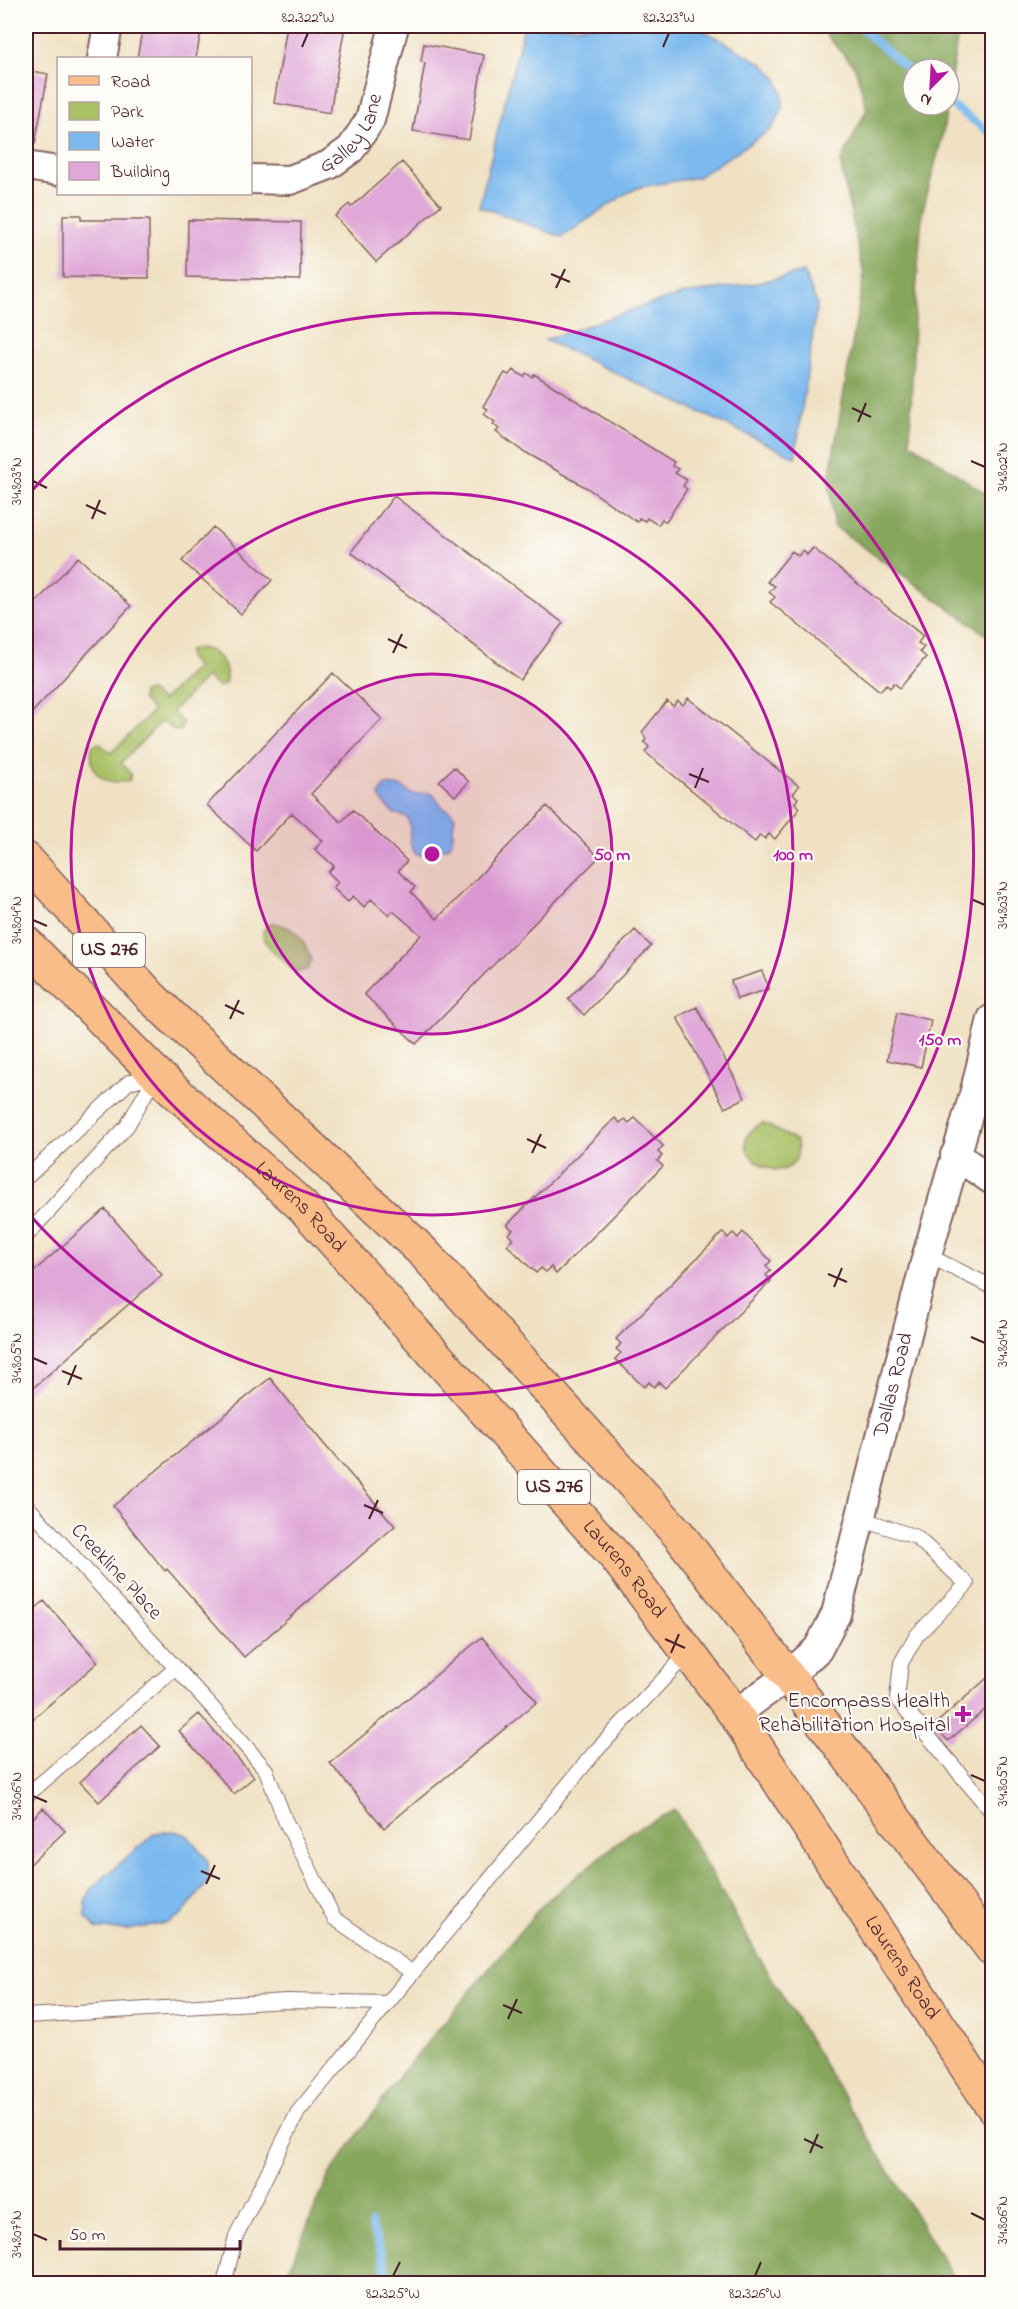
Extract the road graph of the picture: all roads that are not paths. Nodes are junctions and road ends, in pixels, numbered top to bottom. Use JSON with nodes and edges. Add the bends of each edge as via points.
{"nodes":[{"id":1,"x":108,"y":26,"type":"edge"},
{"id":2,"x":394,"y":26,"type":"edge"},
{"id":3,"x":102,"y":57,"type":"edge"},
{"id":4,"x":26,"y":166,"type":"edge"},
{"id":5,"x":57,"y":171,"type":"edge"},
{"id":6,"x":252,"y":179,"type":"edge"},
{"id":7,"x":26,"y":859,"type":"edge"},
{"id":8,"x":26,"y":943,"type":"edge"},
{"id":9,"x":993,"y":1019,"type":"edge"},
{"id":10,"x":195,"y":1039,"type":"junction"},
{"id":11,"x":156,"y":1074,"type":"junction"},
{"id":12,"x":955,"y":1155,"type":"junction"},
{"id":13,"x":26,"y":1178,"type":"edge"},
{"id":14,"x":993,"y":1180,"type":"edge"},
{"id":15,"x":26,"y":1236,"type":"edge"},
{"id":16,"x":927,"y":1255,"type":"junction"},
{"id":17,"x":993,"y":1287,"type":"edge"},
{"id":18,"x":26,"y":1505,"type":"edge"},
{"id":19,"x":860,"y":1518,"type":"junction"},
{"id":20,"x":688,"y":1653,"type":"junction"},
{"id":21,"x":176,"y":1668,"type":"junction"},
{"id":22,"x":788,"y":1676,"type":"junction"},
{"id":23,"x":735,"y":1714,"type":"junction"},
{"id":24,"x":26,"y":1796,"type":"edge"},
{"id":25,"x":993,"y":1812,"type":"edge"},
{"id":26,"x":993,"y":1949,"type":"edge"},
{"id":27,"x":413,"y":1973,"type":"junction"},
{"id":28,"x":388,"y":2003,"type":"junction"},
{"id":29,"x":26,"y":2016,"type":"edge"},
{"id":30,"x":993,"y":2106,"type":"edge"},
{"id":31,"x":224,"y":2283,"type":"edge"}],
"edges":[{"from":1,"to":3,"type":"street"},
{"from":2,"to":6,"type":"street","name":"Galley Lane","via":[[370,120],[351,149],[329,165],[290,180]]},
{"from":4,"to":5,"type":"street"},
{"from":7,"to":10,"type":"main road","number":"US 276","via":[[152,998]]},
{"from":8,"to":11,"type":"main road","name":"Laurens Road","number":"US 276"},
{"from":9,"to":12,"type":"street","name":"Dallas Road"},
{"from":10,"to":11,"type":"main road"},
{"from":10,"to":22,"type":"main road","number":"US 276","via":[[423,1252],[679,1535]]},
{"from":11,"to":13,"type":"lane","via":[[129,1082]]},
{"from":11,"to":15,"type":"lane","via":[[127,1126]]},
{"from":11,"to":20,"type":"main road","name":"Laurens Road","number":"US 276","via":[[302,1206],[615,1557]]},
{"from":12,"to":14,"type":"street"},
{"from":12,"to":16,"type":"street","name":"Dallas Road"},
{"from":16,"to":17,"type":"lane"},
{"from":16,"to":19,"type":"street","name":"Dallas Road"},
{"from":18,"to":21,"type":"lane","name":"Creekline Place"},
{"from":19,"to":22,"type":"street","name":"Dallas Road","via":[[829,1630],[818,1649]]},
{"from":19,"to":25,"type":"lane","via":[[916,1537],[967,1584],[917,1635],[901,1663],[897,1699]]},
{"from":20,"to":23,"type":"main road","name":"Laurens Road","number":"US 276"},
{"from":20,"to":27,"type":"lane","via":[[594,1753]]},
{"from":21,"to":24,"type":"lane"},
{"from":21,"to":27,"type":"lane","name":"Creekline Place","via":[[266,1770],[285,1820],[334,1918]]},
{"from":22,"to":23,"type":"street","name":"Dallas Road"},
{"from":22,"to":26,"type":"main road","number":"US 276"},
{"from":23,"to":30,"type":"main road","name":"Laurens Road","number":"US 276"},
{"from":27,"to":28,"type":"lane"},
{"from":28,"to":29,"type":"lane","via":[[287,2001]]},
{"from":28,"to":31,"type":"lane","via":[[298,2112],[236,2236]]}]}
